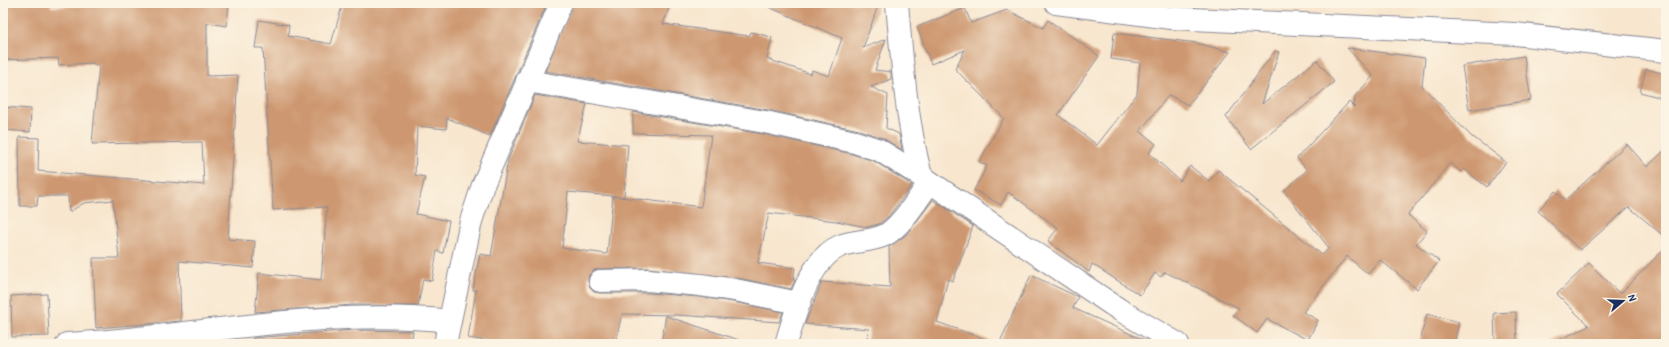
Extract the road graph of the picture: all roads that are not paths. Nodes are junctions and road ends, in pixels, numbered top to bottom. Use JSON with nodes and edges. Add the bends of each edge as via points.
{"nodes":[{"id":1,"x":561,"y":3,"type":"edge"},
{"id":2,"x":897,"y":3,"type":"edge"},
{"id":3,"x":1056,"y":3,"type":"edge"},
{"id":4,"x":1666,"y":51,"type":"edge"},
{"id":5,"x":527,"y":81,"type":"junction"},
{"id":6,"x":926,"y":179,"type":"junction"},
{"id":7,"x":600,"y":281,"type":"dead end"},
{"id":8,"x":799,"y":303,"type":"junction"},
{"id":9,"x":450,"y":321,"type":"junction"},
{"id":10,"x":67,"y":344,"type":"edge"},
{"id":11,"x":445,"y":344,"type":"edge"},
{"id":12,"x":786,"y":344,"type":"edge"},
{"id":13,"x":1178,"y":344,"type":"edge"}],
"edges":[{"from":1,"to":5,"type":"street"},
{"from":2,"to":6,"type":"street","via":[[907,113],[912,142]]},
{"from":3,"to":4,"type":"street","via":[[1171,18],[1515,34]]},
{"from":5,"to":6,"type":"street","via":[[765,122],[848,141],[879,150]]},
{"from":5,"to":9,"type":"street","via":[[471,220]]},
{"from":6,"to":8,"type":"street","via":[[898,224],[884,235],[841,245],[827,253],[815,268]]},
{"from":6,"to":13,"type":"street","via":[[1120,310]]},
{"from":7,"to":8,"type":"street","via":[[648,280],[700,285]]},
{"from":8,"to":12,"type":"street"},
{"from":9,"to":10,"type":"street","via":[[422,318],[339,318]]},
{"from":9,"to":11,"type":"street"}]}
